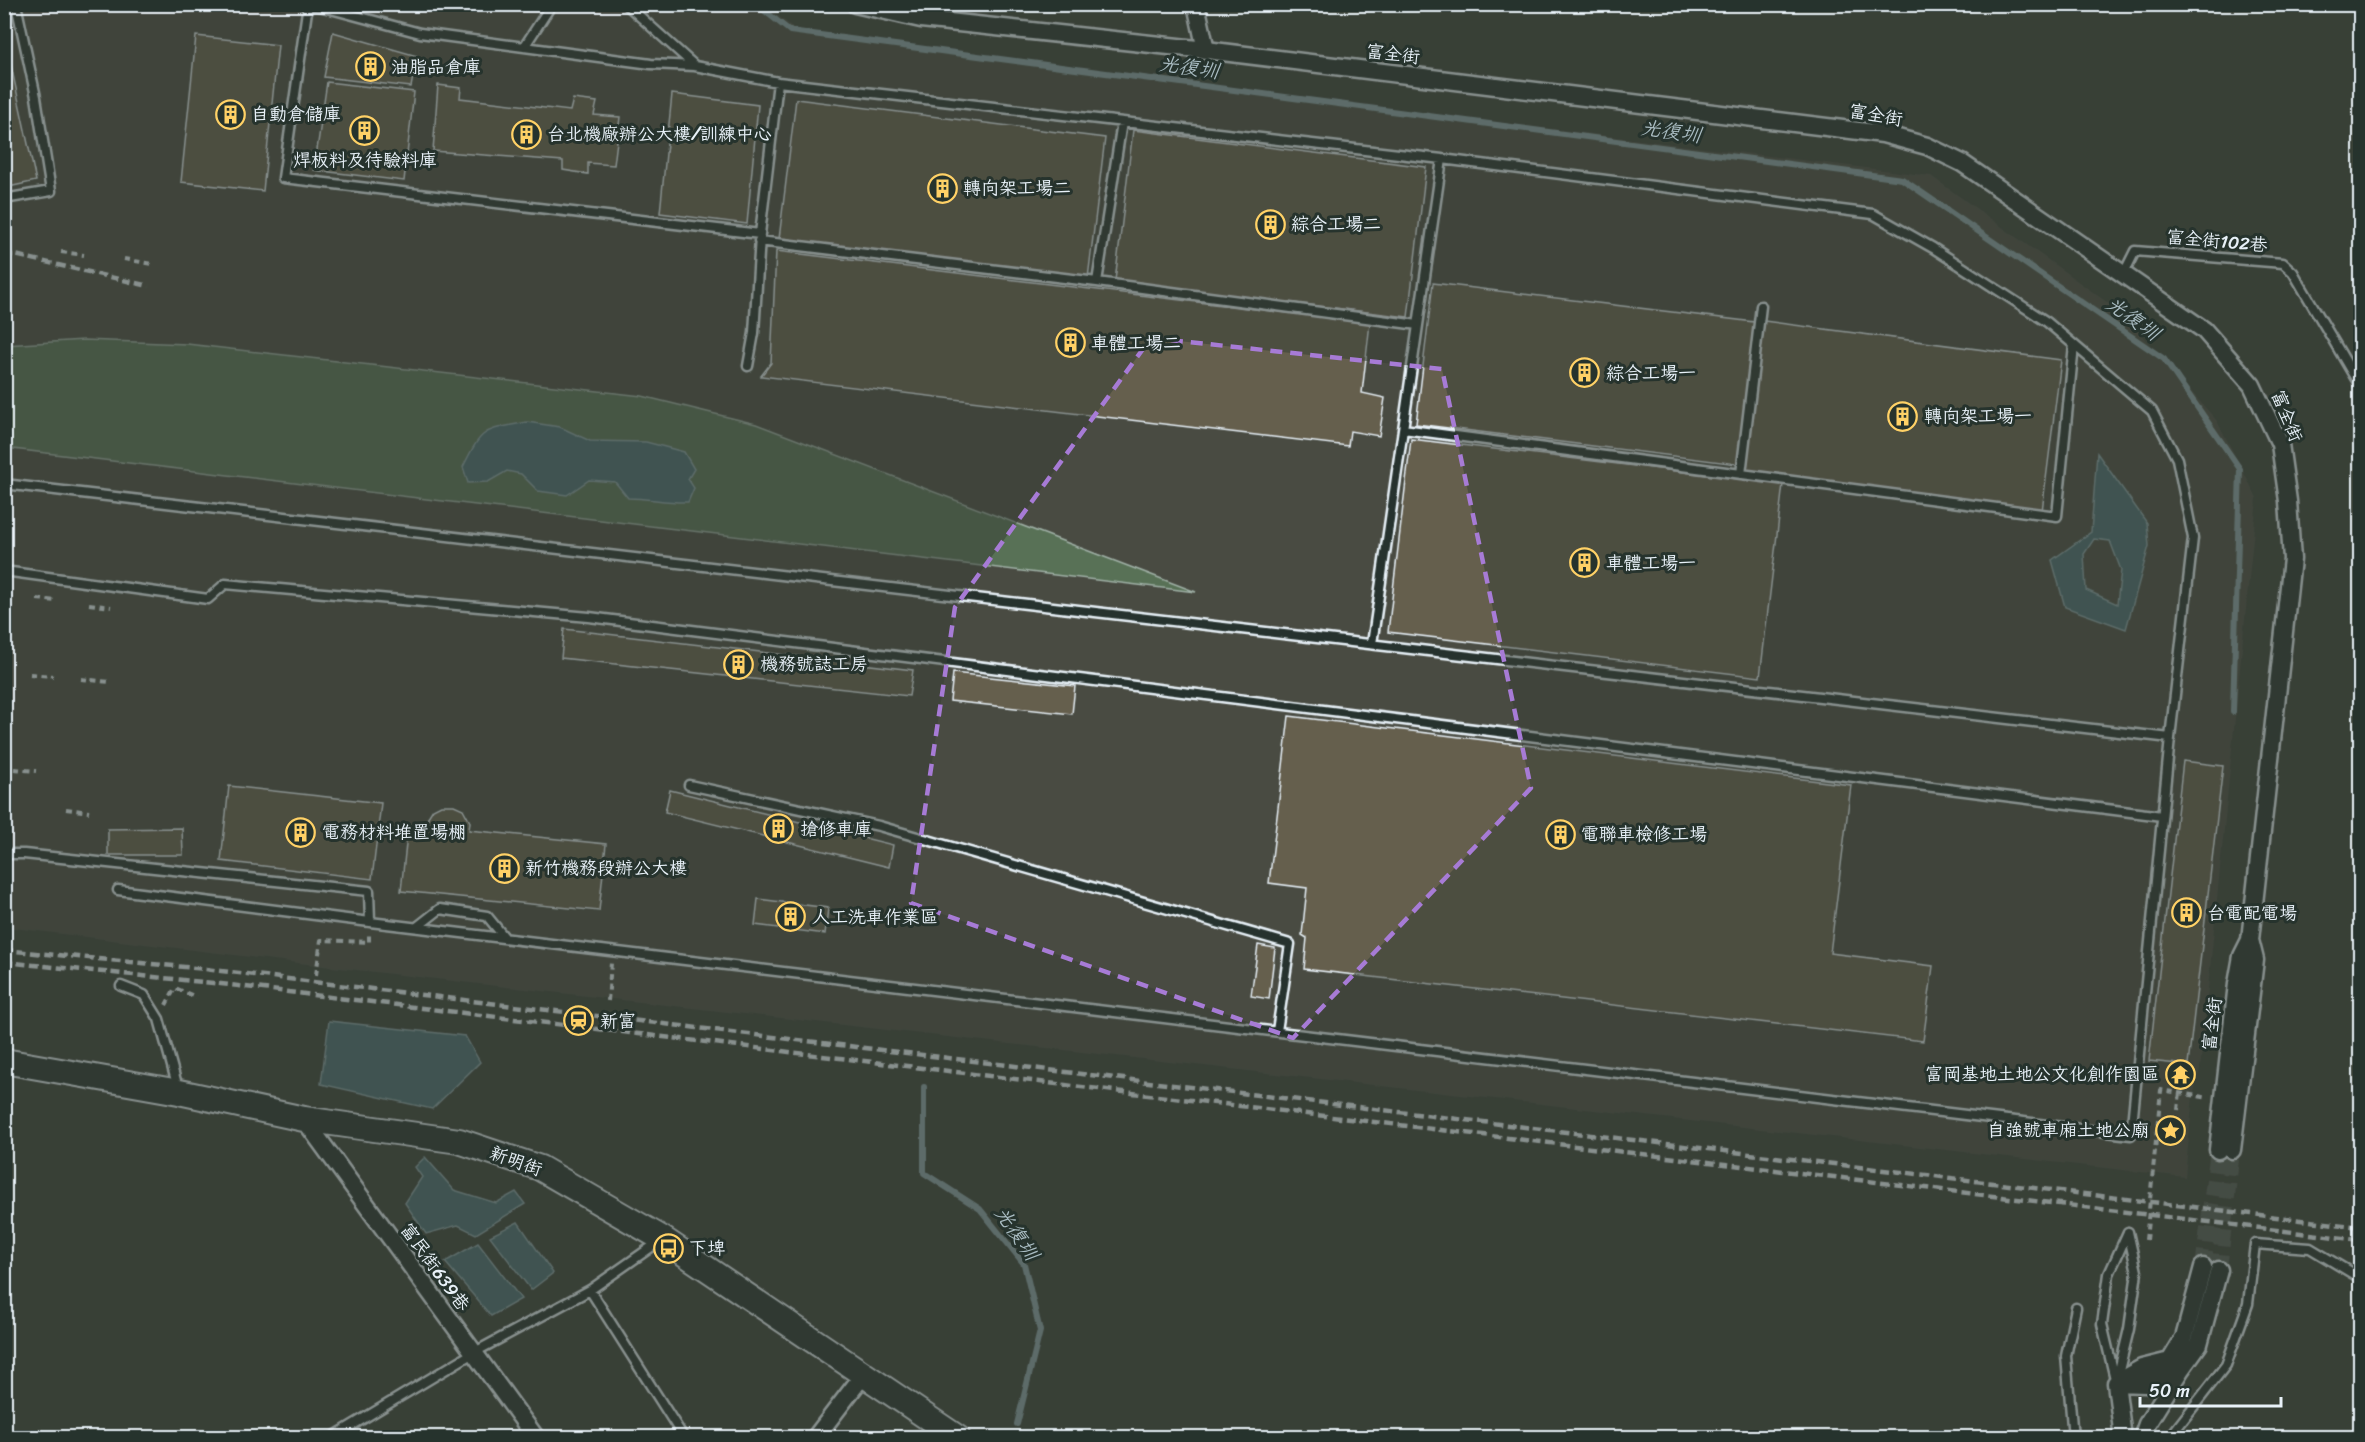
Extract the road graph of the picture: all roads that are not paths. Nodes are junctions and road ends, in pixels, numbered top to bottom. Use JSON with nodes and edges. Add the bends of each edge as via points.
{"nodes":[{"id":1,"x":16,"y":4,"type":"edge"},
{"id":2,"x":310,"y":4,"type":"edge"},
{"id":3,"x":552,"y":4,"type":"edge"},
{"id":4,"x":626,"y":4,"type":"edge"},
{"id":5,"x":855,"y":4,"type":"edge"},
{"id":6,"x":1196,"y":4,"type":"edge"},
{"id":7,"x":524,"y":47,"type":"junction"},
{"id":8,"x":1206,"y":50,"type":"junction"},
{"id":9,"x":695,"y":66,"type":"junction"},
{"id":10,"x":778,"y":82,"type":"junction"},
{"id":11,"x":1122,"y":122,"type":"junction"},
{"id":12,"x":1442,"y":159,"type":"junction"},
{"id":13,"x":4,"y":199,"type":"edge"},
{"id":14,"x":760,"y":238,"type":"junction"},
{"id":15,"x":2124,"y":273,"type":"junction"},
{"id":16,"x":1097,"y":282,"type":"junction"},
{"id":17,"x":1761,"y":306,"type":"dead end"},
{"id":18,"x":1418,"y":325,"type":"junction"},
{"id":19,"x":2074,"y":345,"type":"junction"},
{"id":20,"x":748,"y":366,"type":"dead end"},
{"id":21,"x":2361,"y":386,"type":"edge"},
{"id":22,"x":1403,"y":429,"type":"junction"},
{"id":23,"x":1741,"y":474,"type":"junction"},
{"id":24,"x":4,"y":484,"type":"edge"},
{"id":25,"x":4,"y":571,"type":"edge"},
{"id":26,"x":1372,"y":644,"type":"junction"},
{"id":27,"x":2170,"y":738,"type":"junction"},
{"id":28,"x":688,"y":785,"type":"dead end"},
{"id":29,"x":2162,"y":816,"type":"junction"},
{"id":30,"x":4,"y":854,"type":"edge"},
{"id":31,"x":118,"y":890,"type":"dead end"},
{"id":32,"x":370,"y":922,"type":"junction"},
{"id":33,"x":417,"y":927,"type":"junction"},
{"id":34,"x":505,"y":938,"type":"junction"},
{"id":35,"x":2250,"y":940,"type":"junction"},
{"id":36,"x":121,"y":986,"type":"dead end"},
{"id":37,"x":1277,"y":1030,"type":"junction"},
{"id":38,"x":4,"y":1061,"type":"edge"},
{"id":39,"x":179,"y":1092,"type":"junction"},
{"id":40,"x":304,"y":1119,"type":"junction"},
{"id":41,"x":663,"y":1239,"type":"junction"},
{"id":42,"x":2361,"y":1278,"type":"edge"},
{"id":43,"x":591,"y":1290,"type":"junction"},
{"id":44,"x":2076,"y":1308,"type":"dead end"},
{"id":45,"x":473,"y":1353,"type":"junction"},
{"id":46,"x":2181,"y":1369,"type":"junction"},
{"id":47,"x":864,"y":1374,"type":"junction"},
{"id":48,"x":2116,"y":1383,"type":"junction"},
{"id":49,"x":331,"y":1437,"type":"edge"},
{"id":50,"x":536,"y":1437,"type":"edge"},
{"id":51,"x":684,"y":1437,"type":"edge"},
{"id":52,"x":814,"y":1437,"type":"edge"},
{"id":53,"x":958,"y":1437,"type":"edge"},
{"id":54,"x":2073,"y":1437,"type":"edge"},
{"id":55,"x":2123,"y":1437,"type":"edge"},
{"id":56,"x":2142,"y":1437,"type":"edge"},
{"id":57,"x":2172,"y":1437,"type":"edge"}],
"edges":[{"from":1,"to":13,"type":"lane","via":[[51,191]]},
{"from":2,"to":7,"type":"lane","via":[[420,33]]},
{"from":2,"to":14,"type":"lane","via":[[283,178]]},
{"from":3,"to":7,"type":"lane"},
{"from":4,"to":9,"type":"lane"},
{"from":5,"to":8,"type":"street","name":"富全街","via":[[921,19]]},
{"from":6,"to":8,"type":"street"},
{"from":7,"to":9,"type":"lane"},
{"from":8,"to":15,"type":"street","name":"富全街","via":[[1883,134],[1927,146],[1962,162]]},
{"from":9,"to":10,"type":"lane"},
{"from":10,"to":11,"type":"lane"},
{"from":10,"to":14,"type":"lane"},
{"from":11,"to":12,"type":"lane"},
{"from":11,"to":16,"type":"lane"},
{"from":12,"to":18,"type":"lane"},
{"from":12,"to":19,"type":"lane","via":[[1873,214],[1934,248],[2047,322]]},
{"from":14,"to":16,"type":"lane"},
{"from":14,"to":20,"type":"lane"},
{"from":15,"to":21,"type":"lane","name":"富全街102巷","via":[[2135,251],[2283,263],[2293,272]]},
{"from":15,"to":35,"type":"street","name":"富全街","via":[[2204,330],[2252,385],[2280,444],[2292,559]]},
{"from":16,"to":18,"type":"lane"},
{"from":17,"to":23,"type":"lane"},
{"from":18,"to":22,"type":"lane"},
{"from":19,"to":23,"type":"lane","via":[[2057,516]]},
{"from":19,"to":27,"type":"lane","via":[[2152,411],[2177,459],[2193,538]]},
{"from":22,"to":23,"type":"lane"},
{"from":22,"to":26,"type":"lane"},
{"from":24,"to":26,"type":"lane"},
{"from":25,"to":29,"type":"lane","via":[[207,599],[225,584],[589,617]]},
{"from":26,"to":27,"type":"lane"},
{"from":27,"to":29,"type":"lane"},
{"from":28,"to":37,"type":"lane","via":[[879,826],[1290,944]]},
{"from":29,"to":37,"type":"lane","via":[[2131,1135]]},
{"from":30,"to":32,"type":"lane","via":[[369,891]]},
{"from":31,"to":32,"type":"lane"},
{"from":32,"to":33,"type":"lane"},
{"from":33,"to":34,"type":"lane"},
{"from":33,"to":34,"type":"lane","via":[[440,909],[487,916]]},
{"from":34,"to":37,"type":"lane"},
{"from":35,"to":35,"type":"street","name":"富全街","via":[[2255,960],[2225,1150],[2222,1100],[2237,984],[2242,956]]},
{"from":36,"to":39,"type":"lane","via":[[144,995],[159,1019]]},
{"from":38,"to":39,"type":"street","name":"新明街"},
{"from":39,"to":40,"type":"street","name":"新明街"},
{"from":40,"to":41,"type":"street","name":"新明街","via":[[459,1141],[530,1165]]},
{"from":40,"to":45,"type":"street","name":"富民街639巷"},
{"from":41,"to":43,"type":"lane"},
{"from":41,"to":47,"type":"street","name":"新明街"},
{"from":42,"to":57,"type":"lane","via":[[2310,1248],[2255,1244],[2248,1304],[2226,1365]]},
{"from":43,"to":45,"type":"lane"},
{"from":43,"to":51,"type":"lane"},
{"from":44,"to":54,"type":"lane","via":[[2066,1356]]},
{"from":45,"to":49,"type":"lane"},
{"from":45,"to":50,"type":"street","name":"富民街639巷"},
{"from":46,"to":48,"type":"street","via":[[2145,1384]]},
{"from":46,"to":48,"type":"street","via":[[2199,1344],[2211,1268],[2187,1330],[2169,1361],[2142,1368]]},
{"from":46,"to":56,"type":"street"},
{"from":47,"to":52,"type":"street"},
{"from":47,"to":53,"type":"street","name":"新明街"},
{"from":48,"to":48,"type":"lane","via":[[2137,1272],[2128,1232],[2109,1274],[2102,1324]]},
{"from":48,"to":55,"type":"street"}]}
